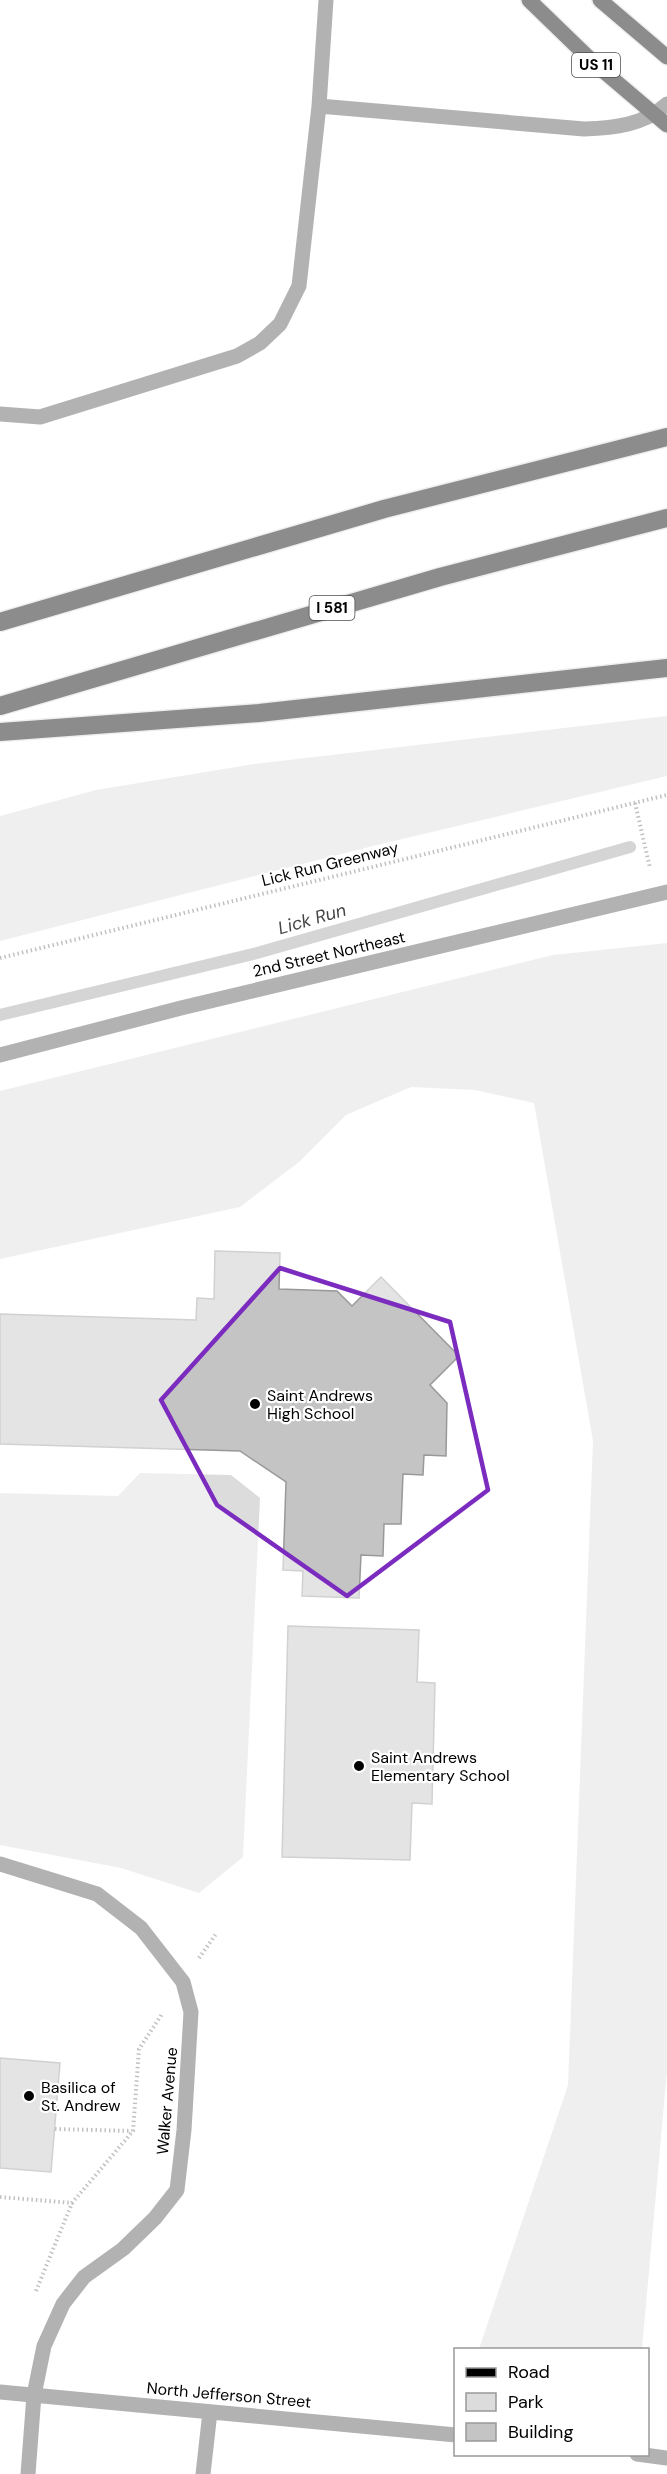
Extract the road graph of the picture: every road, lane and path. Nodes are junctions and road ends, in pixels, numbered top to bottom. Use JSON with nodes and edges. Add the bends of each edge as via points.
{"nodes":[{"id":1,"x":326,"y":0,"type":"edge"},
{"id":2,"x":530,"y":0,"type":"edge"},
{"id":3,"x":600,"y":0,"type":"edge"},
{"id":4,"x":667,"y":57,"type":"edge"},
{"id":5,"x":667,"y":104,"type":"edge"},
{"id":6,"x":319,"y":106,"type":"junction"},
{"id":7,"x":661,"y":120,"type":"edge"},
{"id":8,"x":0,"y":414,"type":"edge"},
{"id":9,"x":667,"y":437,"type":"edge"},
{"id":10,"x":667,"y":518,"type":"edge"},
{"id":11,"x":0,"y":622,"type":"edge"},
{"id":12,"x":667,"y":668,"type":"edge"},
{"id":13,"x":0,"y":706,"type":"edge"},
{"id":14,"x":0,"y":732,"type":"edge"},
{"id":15,"x":667,"y":795,"type":"edge"},
{"id":16,"x":635,"y":803,"type":"junction"},
{"id":17,"x":649,"y":864,"type":"dead end"},
{"id":18,"x":667,"y":892,"type":"edge"},
{"id":19,"x":0,"y":958,"type":"edge"},
{"id":20,"x":0,"y":1055,"type":"edge"},
{"id":21,"x":0,"y":1864,"type":"edge"},
{"id":22,"x":216,"y":1934,"type":"dead end"},
{"id":23,"x":183,"y":1982,"type":"junction"},
{"id":24,"x":55,"y":2129,"type":"dead end"},
{"id":25,"x":133,"y":2131,"type":"junction"},
{"id":26,"x":0,"y":2197,"type":"edge"},
{"id":27,"x":72,"y":2203,"type":"junction"},
{"id":28,"x":34,"y":2297,"type":"dead end"},
{"id":29,"x":0,"y":2392,"type":"edge"},
{"id":30,"x":34,"y":2395,"type":"junction"},
{"id":31,"x":210,"y":2412,"type":"junction"},
{"id":32,"x":454,"y":2435,"type":"edge"},
{"id":33,"x":649,"y":2456,"type":"edge"},
{"id":34,"x":667,"y":2458,"type":"edge"},
{"id":35,"x":28,"y":2474,"type":"edge"},
{"id":36,"x":203,"y":2474,"type":"edge"}],
"edges":[{"from":1,"to":6,"type":"street"},
{"from":2,"to":7,"type":"main road","number":"US 11","via":[[594,63]]},
{"from":3,"to":4,"type":"main road"},
{"from":5,"to":7,"type":"street"},
{"from":6,"to":7,"type":"street","via":[[584,129]]},
{"from":6,"to":8,"type":"street","via":[[299,286],[280,324],[237,356],[40,417]]},
{"from":9,"to":11,"type":"highway","via":[[384,509]]},
{"from":10,"to":13,"type":"highway","number":"I 581","via":[[440,577]]},
{"from":12,"to":14,"type":"highway","via":[[259,713]]},
{"from":15,"to":16,"type":"path","name":"Lick Run Greenway"},
{"from":16,"to":17,"type":"path"},
{"from":16,"to":19,"type":"path","name":"Lick Run Greenway"},
{"from":18,"to":20,"type":"street","name":"2nd Street Northeast"},
{"from":21,"to":23,"type":"street","name":"Walker Avenue","via":[[98,1894],[141,1928]]},
{"from":22,"to":23,"type":"path"},
{"from":23,"to":25,"type":"path","via":[[139,2049]]},
{"from":23,"to":30,"type":"street","name":"Walker Avenue","via":[[191,2012],[177,2190],[123,2248],[84,2277],[63,2304],[44,2346]]},
{"from":24,"to":25,"type":"path"},
{"from":25,"to":27,"type":"path"},
{"from":26,"to":27,"type":"path"},
{"from":27,"to":28,"type":"path"},
{"from":29,"to":30,"type":"street","name":"North Jefferson Street"},
{"from":30,"to":31,"type":"street","name":"North Jefferson Street"},
{"from":30,"to":35,"type":"street","name":"Walker Avenue"},
{"from":31,"to":32,"type":"street","name":"North Jefferson Street"},
{"from":31,"to":36,"type":"street"},
{"from":33,"to":34,"type":"street"}]}
